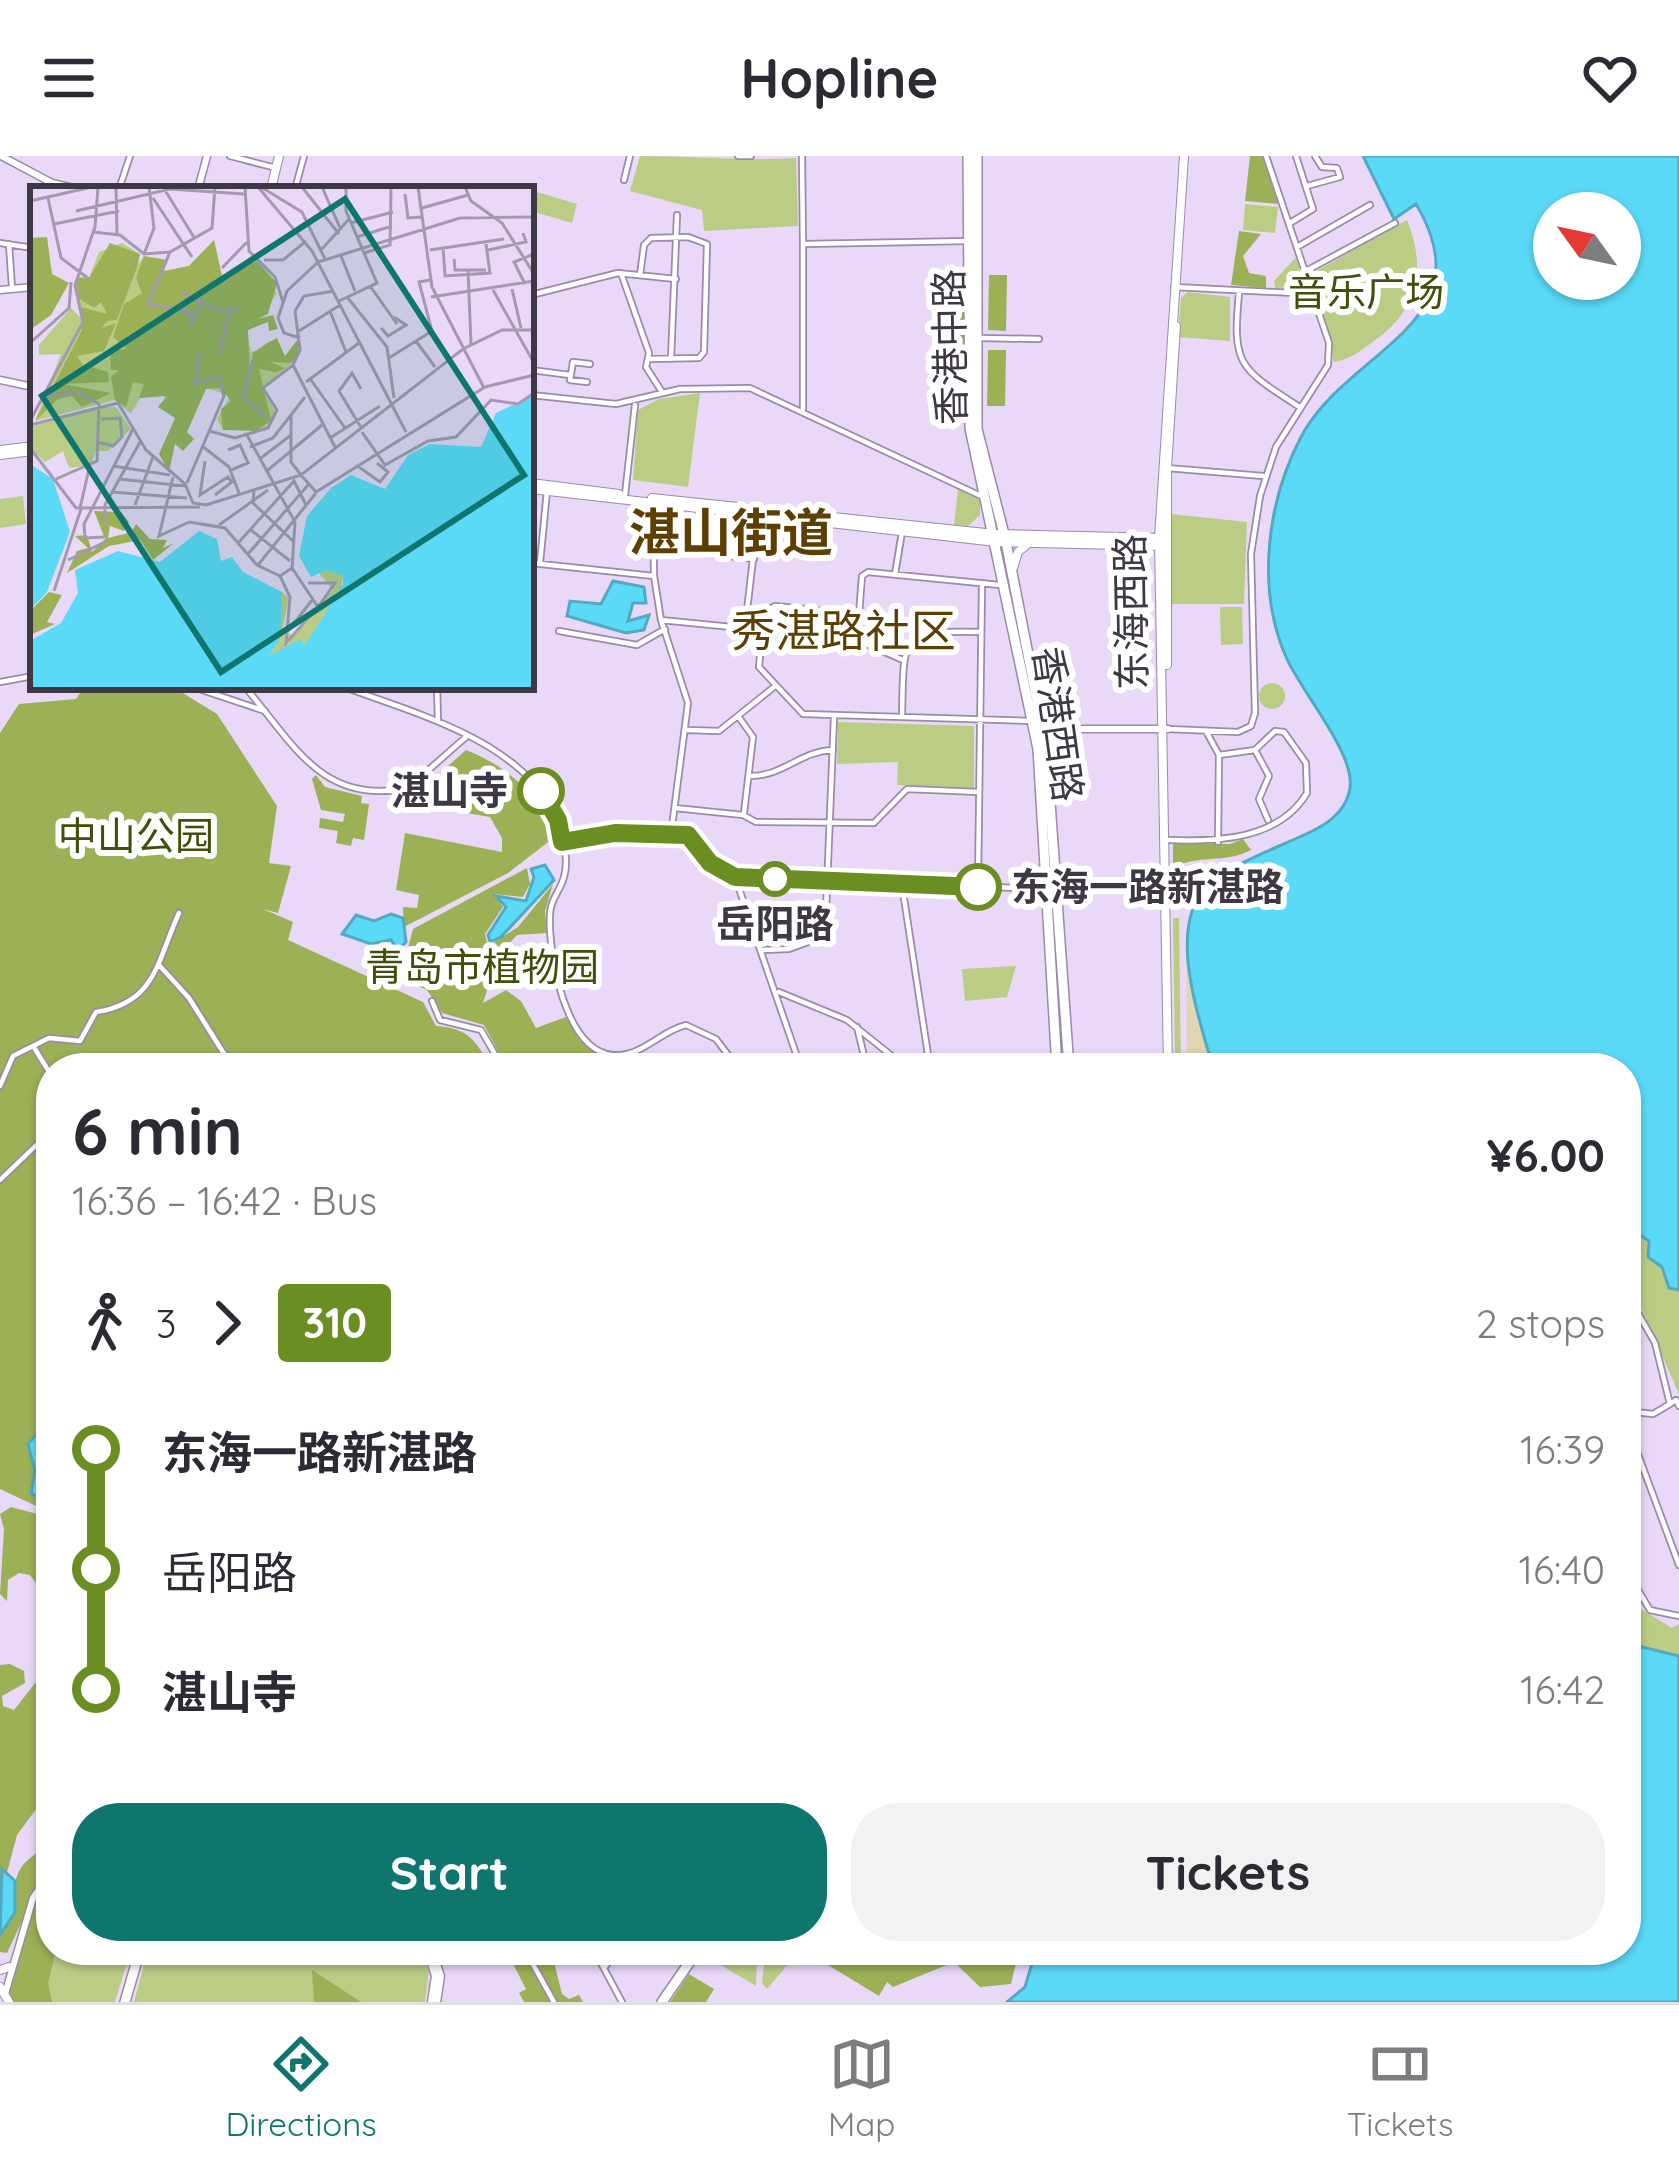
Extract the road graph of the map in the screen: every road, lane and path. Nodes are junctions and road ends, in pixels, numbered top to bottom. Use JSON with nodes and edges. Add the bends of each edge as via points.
{"nodes":[{"id":1,"x":2,"y":156,"type":"edge"},
{"id":2,"x":130,"y":156,"type":"edge"},
{"id":3,"x":207,"y":156,"type":"edge"},
{"id":4,"x":230,"y":156,"type":"edge"},
{"id":5,"x":279,"y":156,"type":"edge"},
{"id":6,"x":304,"y":156,"type":"edge"},
{"id":7,"x":630,"y":156,"type":"edge"},
{"id":8,"x":738,"y":156,"type":"edge"},
{"id":9,"x":751,"y":156,"type":"edge"},
{"id":10,"x":802,"y":156,"type":"edge"},
{"id":11,"x":972,"y":156,"type":"edge"},
{"id":12,"x":1186,"y":156,"type":"edge"},
{"id":13,"x":1266,"y":156,"type":"edge"},
{"id":14,"x":1296,"y":156,"type":"edge"},
{"id":15,"x":1316,"y":156,"type":"edge"},
{"id":16,"x":276,"y":168,"type":"junction"},
{"id":17,"x":624,"y":180,"type":"dead end"},
{"id":18,"x":65,"y":186,"type":"edge"},
{"id":19,"x":120,"y":186,"type":"edge"},
{"id":20,"x":199,"y":186,"type":"edge"},
{"id":21,"x":272,"y":186,"type":"edge"},
{"id":22,"x":296,"y":186,"type":"edge"},
{"id":23,"x":1307,"y":186,"type":"junction"},
{"id":24,"x":1370,"y":205,"type":"dead end"},
{"id":25,"x":677,"y":215,"type":"dead end"},
{"id":26,"x":1395,"y":223,"type":"dead end"},
{"id":27,"x":1289,"y":224,"type":"junction"},
{"id":28,"x":675,"y":237,"type":"junction"},
{"id":29,"x":969,"y":241,"type":"junction"},
{"id":30,"x":0,"y":243,"type":"edge"},
{"id":31,"x":10,"y":244,"type":"junction"},
{"id":32,"x":803,"y":244,"type":"junction"},
{"id":33,"x":30,"y":247,"type":"edge"},
{"id":34,"x":1297,"y":247,"type":"junction"},
{"id":35,"x":1306,"y":271,"type":"junction"},
{"id":36,"x":622,"y":273,"type":"junction"},
{"id":37,"x":640,"y":275,"type":"junction"},
{"id":38,"x":676,"y":279,"type":"junction"},
{"id":39,"x":30,"y":287,"type":"edge"},
{"id":40,"x":1177,"y":287,"type":"junction"},
{"id":41,"x":0,"y":290,"type":"edge"},
{"id":42,"x":12,"y":290,"type":"junction"},
{"id":43,"x":1239,"y":293,"type":"junction"},
{"id":44,"x":534,"y":294,"type":"edge"},
{"id":45,"x":1313,"y":294,"type":"junction"},
{"id":46,"x":979,"y":338,"type":"junction"},
{"id":47,"x":1039,"y":339,"type":"dead end"},
{"id":48,"x":649,"y":359,"type":"junction"},
{"id":49,"x":671,"y":359,"type":"junction"},
{"id":50,"x":590,"y":364,"type":"dead end"},
{"id":51,"x":534,"y":371,"type":"edge"},
{"id":52,"x":573,"y":378,"type":"junction"},
{"id":53,"x":0,"y":380,"type":"edge"},
{"id":54,"x":587,"y":382,"type":"dead end"},
{"id":55,"x":30,"y":386,"type":"edge"},
{"id":56,"x":662,"y":392,"type":"junction"},
{"id":57,"x":534,"y":395,"type":"edge"},
{"id":58,"x":573,"y":399,"type":"junction"},
{"id":59,"x":635,"y":403,"type":"junction"},
{"id":60,"x":1300,"y":408,"type":"junction"},
{"id":61,"x":803,"y":412,"type":"junction"},
{"id":62,"x":30,"y":448,"type":"edge"},
{"id":63,"x":0,"y":453,"type":"edge"},
{"id":64,"x":1164,"y":468,"type":"junction"},
{"id":65,"x":1264,"y":476,"type":"junction"},
{"id":66,"x":534,"y":486,"type":"edge"},
{"id":67,"x":548,"y":488,"type":"junction"},
{"id":68,"x":626,"y":495,"type":"junction"},
{"id":69,"x":654,"y":501,"type":"junction"},
{"id":70,"x":987,"y":502,"type":"junction"},
{"id":71,"x":758,"y":512,"type":"junction"},
{"id":72,"x":902,"y":532,"type":"junction"},
{"id":73,"x":969,"y":532,"type":"junction"},
{"id":74,"x":1000,"y":538,"type":"junction"},
{"id":75,"x":1031,"y":541,"type":"junction"},
{"id":76,"x":1163,"y":542,"type":"junction"},
{"id":77,"x":654,"y":547,"type":"junction"},
{"id":78,"x":754,"y":559,"type":"junction"},
{"id":79,"x":534,"y":563,"type":"edge"},
{"id":80,"x":540,"y":564,"type":"junction"},
{"id":81,"x":1012,"y":569,"type":"junction"},
{"id":82,"x":895,"y":574,"type":"junction"},
{"id":83,"x":654,"y":577,"type":"junction"},
{"id":84,"x":982,"y":584,"type":"junction"},
{"id":85,"x":1006,"y":586,"type":"junction"},
{"id":86,"x":855,"y":614,"type":"junction"},
{"id":87,"x":661,"y":620,"type":"junction"},
{"id":88,"x":746,"y":628,"type":"junction"},
{"id":89,"x":664,"y":629,"type":"junction"},
{"id":90,"x":559,"y":632,"type":"dead end"},
{"id":91,"x":977,"y":632,"type":"junction"},
{"id":92,"x":762,"y":633,"type":"junction"},
{"id":93,"x":903,"y":660,"type":"junction"},
{"id":94,"x":30,"y":677,"type":"edge"},
{"id":95,"x":0,"y":682,"type":"edge"},
{"id":96,"x":774,"y":687,"type":"junction"},
{"id":97,"x":202,"y":690,"type":"edge"},
{"id":98,"x":248,"y":690,"type":"edge"},
{"id":99,"x":352,"y":690,"type":"edge"},
{"id":100,"x":437,"y":690,"type":"edge"},
{"id":101,"x":265,"y":711,"type":"junction"},
{"id":102,"x":738,"y":716,"type":"junction"},
{"id":103,"x":834,"y":717,"type":"junction"},
{"id":104,"x":902,"y":718,"type":"junction"},
{"id":105,"x":980,"y":720,"type":"junction"},
{"id":106,"x":437,"y":721,"type":"junction"},
{"id":107,"x":1033,"y":721,"type":"junction"},
{"id":108,"x":448,"y":726,"type":"junction"},
{"id":109,"x":1044,"y":729,"type":"junction"},
{"id":110,"x":1166,"y":729,"type":"junction"},
{"id":111,"x":687,"y":730,"type":"junction"},
{"id":112,"x":1206,"y":731,"type":"junction"},
{"id":113,"x":466,"y":737,"type":"junction"},
{"id":114,"x":455,"y":748,"type":"junction"},
{"id":115,"x":833,"y":750,"type":"junction"},
{"id":116,"x":1255,"y":751,"type":"junction"},
{"id":117,"x":1219,"y":754,"type":"junction"},
{"id":118,"x":750,"y":776,"type":"junction"},
{"id":119,"x":979,"y":792,"type":"junction"},
{"id":120,"x":675,"y":808,"type":"junction"},
{"id":121,"x":743,"y":815,"type":"junction"},
{"id":122,"x":831,"y":821,"type":"junction"},
{"id":123,"x":1270,"y":822,"type":"junction"},
{"id":124,"x":671,"y":834,"type":"junction"},
{"id":125,"x":1169,"y":840,"type":"junction"},
{"id":126,"x":562,"y":842,"type":"junction"},
{"id":127,"x":1218,"y":842,"type":"junction"},
{"id":128,"x":735,"y":877,"type":"junction"},
{"id":129,"x":830,"y":883,"type":"junction"},
{"id":130,"x":902,"y":885,"type":"junction"},
{"id":131,"x":978,"y":887,"type":"junction"},
{"id":132,"x":1050,"y":889,"type":"junction"},
{"id":133,"x":178,"y":913,"type":"dead end"},
{"id":134,"x":763,"y":950,"type":"junction"},
{"id":135,"x":159,"y":965,"type":"junction"},
{"id":136,"x":776,"y":992,"type":"junction"},
{"id":137,"x":432,"y":1001,"type":"dead end"},
{"id":138,"x":856,"y":1027,"type":"junction"},
{"id":139,"x":34,"y":1046,"type":"junction"},
{"id":140,"x":598,"y":1051,"type":"joint"},
{"id":141,"x":38,"y":1053,"type":"edge"},
{"id":142,"x":224,"y":1053,"type":"edge"},
{"id":143,"x":494,"y":1053,"type":"edge"},
{"id":144,"x":619,"y":1053,"type":"edge"},
{"id":145,"x":632,"y":1053,"type":"edge"},
{"id":146,"x":727,"y":1053,"type":"edge"},
{"id":147,"x":796,"y":1053,"type":"edge"},
{"id":148,"x":863,"y":1053,"type":"edge"},
{"id":149,"x":888,"y":1053,"type":"edge"},
{"id":150,"x":927,"y":1053,"type":"edge"},
{"id":151,"x":1056,"y":1053,"type":"edge"},
{"id":152,"x":1067,"y":1053,"type":"edge"},
{"id":153,"x":1170,"y":1053,"type":"edge"},
{"id":154,"x":1170,"y":1053,"type":"edge"},
{"id":155,"x":0,"y":1086,"type":"edge"},
{"id":156,"x":36,"y":1145,"type":"edge"},
{"id":157,"x":0,"y":1180,"type":"edge"},
{"id":158,"x":1641,"y":1318,"type":"edge"},
{"id":159,"x":1670,"y":1404,"type":"junction"},
{"id":160,"x":1679,"y":1406,"type":"edge"},
{"id":161,"x":1641,"y":1413,"type":"edge"},
{"id":162,"x":1641,"y":1462,"type":"edge"},
{"id":163,"x":1679,"y":1564,"type":"edge"},
{"id":164,"x":1641,"y":1590,"type":"edge"},
{"id":165,"x":1679,"y":1616,"type":"edge"},
{"id":166,"x":36,"y":1894,"type":"edge"},
{"id":167,"x":138,"y":1965,"type":"edge"},
{"id":168,"x":435,"y":1965,"type":"edge"},
{"id":169,"x":533,"y":1965,"type":"edge"},
{"id":170,"x":602,"y":1965,"type":"edge"},
{"id":171,"x":606,"y":1965,"type":"edge"},
{"id":172,"x":688,"y":1965,"type":"edge"},
{"id":173,"x":4,"y":1968,"type":"edge"},
{"id":174,"x":604,"y":1968,"type":"junction"},
{"id":175,"x":5,"y":1994,"type":"edge"},
{"id":176,"x":436,"y":2001,"type":"edge"},
{"id":177,"x":127,"y":2002,"type":"edge"},
{"id":178,"x":554,"y":2002,"type":"edge"},
{"id":179,"x":622,"y":2002,"type":"edge"},
{"id":180,"x":662,"y":2002,"type":"edge"}],
"edges":[{"from":1,"to":18,"type":"street"},
{"from":2,"to":19,"type":"street"},
{"from":3,"to":20,"type":"street"},
{"from":4,"to":16,"type":"street"},
{"from":5,"to":16,"type":"main road"},
{"from":6,"to":22,"type":"street"},
{"from":7,"to":17,"type":"street"},
{"from":8,"to":9,"type":"street"},
{"from":10,"to":32,"type":"street"},
{"from":11,"to":29,"type":"main road","name":"香港中路"},
{"from":11,"to":46,"type":"main road","name":"香港中路"},
{"from":12,"to":40,"type":"main road","name":"东海西路"},
{"from":13,"to":27,"type":"street"},
{"from":14,"to":23,"type":"street"},
{"from":15,"to":23,"type":"street","via":[[1340,177]]},
{"from":16,"to":21,"type":"main road"},
{"from":23,"to":27,"type":"street","via":[[1313,209]]},
{"from":24,"to":34,"type":"street"},
{"from":25,"to":28,"type":"street"},
{"from":26,"to":35,"type":"street"},
{"from":27,"to":34,"type":"street"},
{"from":28,"to":37,"type":"street","via":[[644,245]]},
{"from":28,"to":38,"type":"street"},
{"from":28,"to":49,"type":"street","via":[[707,244],[707,266],[704,352]]},
{"from":29,"to":32,"type":"street"},
{"from":29,"to":70,"type":"main road","name":"香港中路","via":[[970,428]]},
{"from":30,"to":31,"type":"street"},
{"from":31,"to":33,"type":"street"},
{"from":31,"to":42,"type":"street"},
{"from":32,"to":61,"type":"street"},
{"from":34,"to":35,"type":"street"},
{"from":35,"to":45,"type":"street"},
{"from":36,"to":37,"type":"street"},
{"from":36,"to":44,"type":"street"},
{"from":36,"to":48,"type":"street"},
{"from":37,"to":38,"type":"street"},
{"from":38,"to":49,"type":"street"},
{"from":39,"to":42,"type":"street"},
{"from":40,"to":43,"type":"street"},
{"from":40,"to":64,"type":"main road","name":"东海西路"},
{"from":41,"to":42,"type":"street"},
{"from":43,"to":45,"type":"street"},
{"from":43,"to":60,"type":"street","via":[[1237,358]]},
{"from":45,"to":60,"type":"street","via":[[1328,365]]},
{"from":46,"to":47,"type":"street"},
{"from":46,"to":74,"type":"main road","name":"香港中路","via":[[977,429]]},
{"from":48,"to":49,"type":"street"},
{"from":48,"to":56,"type":"street"},
{"from":50,"to":52,"type":"street","via":[[573,362]]},
{"from":51,"to":52,"type":"street"},
{"from":52,"to":54,"type":"street"},
{"from":52,"to":58,"type":"street"},
{"from":53,"to":55,"type":"street"},
{"from":56,"to":59,"type":"street"},
{"from":56,"to":61,"type":"street","via":[[750,388]]},
{"from":57,"to":58,"type":"street"},
{"from":58,"to":59,"type":"street"},
{"from":59,"to":68,"type":"street"},
{"from":60,"to":65,"type":"street"},
{"from":61,"to":70,"type":"street"},
{"from":62,"to":63,"type":"main road"},
{"from":64,"to":65,"type":"street"},
{"from":64,"to":76,"type":"main road","name":"东海西路"},
{"from":65,"to":112,"type":"street","via":[[1251,554],[1256,713],[1238,732]]},
{"from":66,"to":67,"type":"main road"},
{"from":67,"to":68,"type":"main road"},
{"from":67,"to":69,"type":"main road"},
{"from":67,"to":80,"type":"street"},
{"from":68,"to":69,"type":"main road"},
{"from":69,"to":71,"type":"main road"},
{"from":69,"to":77,"type":"street"},
{"from":70,"to":73,"type":"main road","via":[[986,518]]},
{"from":70,"to":74,"type":"main road","name":"香港中路"},
{"from":71,"to":72,"type":"main road"},
{"from":71,"to":73,"type":"main road"},
{"from":71,"to":78,"type":"street"},
{"from":72,"to":74,"type":"main road"},
{"from":72,"to":82,"type":"street"},
{"from":73,"to":74,"type":"main road"},
{"from":74,"to":75,"type":"main road"},
{"from":74,"to":76,"type":"main road"},
{"from":74,"to":81,"type":"main road","name":"香港西路"},
{"from":74,"to":85,"type":"main road","name":"香港西路"},
{"from":75,"to":76,"type":"main road"},
{"from":75,"to":81,"type":"main road"},
{"from":76,"to":110,"type":"main road","name":"东海西路"},
{"from":77,"to":78,"type":"street"},
{"from":77,"to":83,"type":"street"},
{"from":78,"to":88,"type":"street"},
{"from":79,"to":80,"type":"street"},
{"from":80,"to":83,"type":"street"},
{"from":81,"to":109,"type":"main road","name":"香港西路"},
{"from":82,"to":84,"type":"street"},
{"from":82,"to":86,"type":"street","via":[[862,576]]},
{"from":83,"to":87,"type":"street"},
{"from":84,"to":85,"type":"street"},
{"from":84,"to":91,"type":"street"},
{"from":85,"to":107,"type":"main road","name":"香港西路"},
{"from":86,"to":92,"type":"street","via":[[775,606],[764,612]]},
{"from":86,"to":93,"type":"street","via":[[857,640]]},
{"from":87,"to":88,"type":"street"},
{"from":87,"to":89,"type":"street"},
{"from":88,"to":92,"type":"street"},
{"from":89,"to":90,"type":"street","via":[[637,645]]},
{"from":89,"to":111,"type":"street","via":[[686,686]]},
{"from":91,"to":93,"type":"street","via":[[918,633]]},
{"from":91,"to":105,"type":"street"},
{"from":92,"to":96,"type":"street","via":[[759,667]]},
{"from":93,"to":104,"type":"street"},
{"from":94,"to":95,"type":"street"},
{"from":96,"to":102,"type":"street"},
{"from":96,"to":103,"type":"street","via":[[812,718]]},
{"from":97,"to":101,"type":"street"},
{"from":98,"to":101,"type":"street"},
{"from":99,"to":106,"type":"street"},
{"from":100,"to":106,"type":"street"},
{"from":101,"to":114,"type":"street","via":[[320,775],[348,789],[408,788]]},
{"from":102,"to":111,"type":"street","via":[[719,731]]},
{"from":102,"to":118,"type":"street","via":[[753,737]]},
{"from":103,"to":104,"type":"street"},
{"from":103,"to":115,"type":"street"},
{"from":104,"to":105,"type":"street"},
{"from":105,"to":107,"type":"street"},
{"from":105,"to":119,"type":"street"},
{"from":106,"to":108,"type":"street"},
{"from":107,"to":132,"type":"main road","name":"香港西路"},
{"from":108,"to":113,"type":"street"},
{"from":108,"to":114,"type":"street"},
{"from":109,"to":110,"type":"street"},
{"from":109,"to":132,"type":"main road","name":"香港西路"},
{"from":110,"to":112,"type":"street"},
{"from":110,"to":125,"type":"main road","name":"东海西路"},
{"from":110,"to":153,"type":"main road","name":"东海西路"},
{"from":111,"to":120,"type":"street"},
{"from":112,"to":117,"type":"street"},
{"from":113,"to":114,"type":"street"},
{"from":113,"to":126,"type":"street","via":[[537,786]]},
{"from":115,"to":118,"type":"street"},
{"from":115,"to":122,"type":"street"},
{"from":116,"to":117,"type":"street"},
{"from":116,"to":123,"type":"street","via":[[1269,776],[1258,799]]},
{"from":116,"to":123,"type":"street","via":[[1284,732],[1306,763],[1301,803]]},
{"from":117,"to":127,"type":"street"},
{"from":118,"to":121,"type":"street"},
{"from":119,"to":122,"type":"street","via":[[907,789],[874,823]]},
{"from":119,"to":131,"type":"street"},
{"from":120,"to":121,"type":"street"},
{"from":120,"to":124,"type":"street"},
{"from":121,"to":122,"type":"street","via":[[756,822]]},
{"from":122,"to":129,"type":"street"},
{"from":123,"to":127,"type":"street"},
{"from":124,"to":126,"type":"street"},
{"from":124,"to":128,"type":"street","via":[[692,836],[710,863]]},
{"from":125,"to":127,"type":"street"},
{"from":125,"to":154,"type":"main road","name":"东海西路"},
{"from":126,"to":140,"type":"street","via":[[565,874],[550,912],[553,958],[566,1006]]},
{"from":128,"to":129,"type":"street"},
{"from":128,"to":134,"type":"street"},
{"from":129,"to":130,"type":"street"},
{"from":129,"to":134,"type":"street","via":[[826,936]]},
{"from":130,"to":131,"type":"street"},
{"from":130,"to":150,"type":"street"},
{"from":131,"to":132,"type":"street"},
{"from":132,"to":151,"type":"main road","name":"香港西路"},
{"from":132,"to":152,"type":"main road","name":"香港西路"},
{"from":133,"to":135,"type":"street"},
{"from":134,"to":136,"type":"street"},
{"from":135,"to":139,"type":"street","via":[[132,1002],[94,1014],[80,1041]]},
{"from":135,"to":142,"type":"street"},
{"from":136,"to":138,"type":"street"},
{"from":136,"to":147,"type":"street"},
{"from":137,"to":143,"type":"street","via":[[440,1020],[481,1030]]},
{"from":138,"to":148,"type":"street"},
{"from":138,"to":149,"type":"street"},
{"from":139,"to":141,"type":"street"},
{"from":139,"to":155,"type":"street","via":[[8,1060]]},
{"from":140,"to":144,"type":"street"},
{"from":145,"to":146,"type":"street","via":[[686,1025]]},
{"from":156,"to":157,"type":"street"},
{"from":158,"to":159,"type":"street"},
{"from":159,"to":160,"type":"street"},
{"from":159,"to":161,"type":"street"},
{"from":162,"to":163,"type":"street"},
{"from":164,"to":165,"type":"street","via":[[1650,1610]]},
{"from":166,"to":173,"type":"street"},
{"from":167,"to":177,"type":"main road"},
{"from":168,"to":176,"type":"street"},
{"from":169,"to":178,"type":"street"},
{"from":170,"to":174,"type":"street"},
{"from":171,"to":174,"type":"street"},
{"from":172,"to":180,"type":"main road"},
{"from":173,"to":175,"type":"street"},
{"from":174,"to":179,"type":"street"}]}
